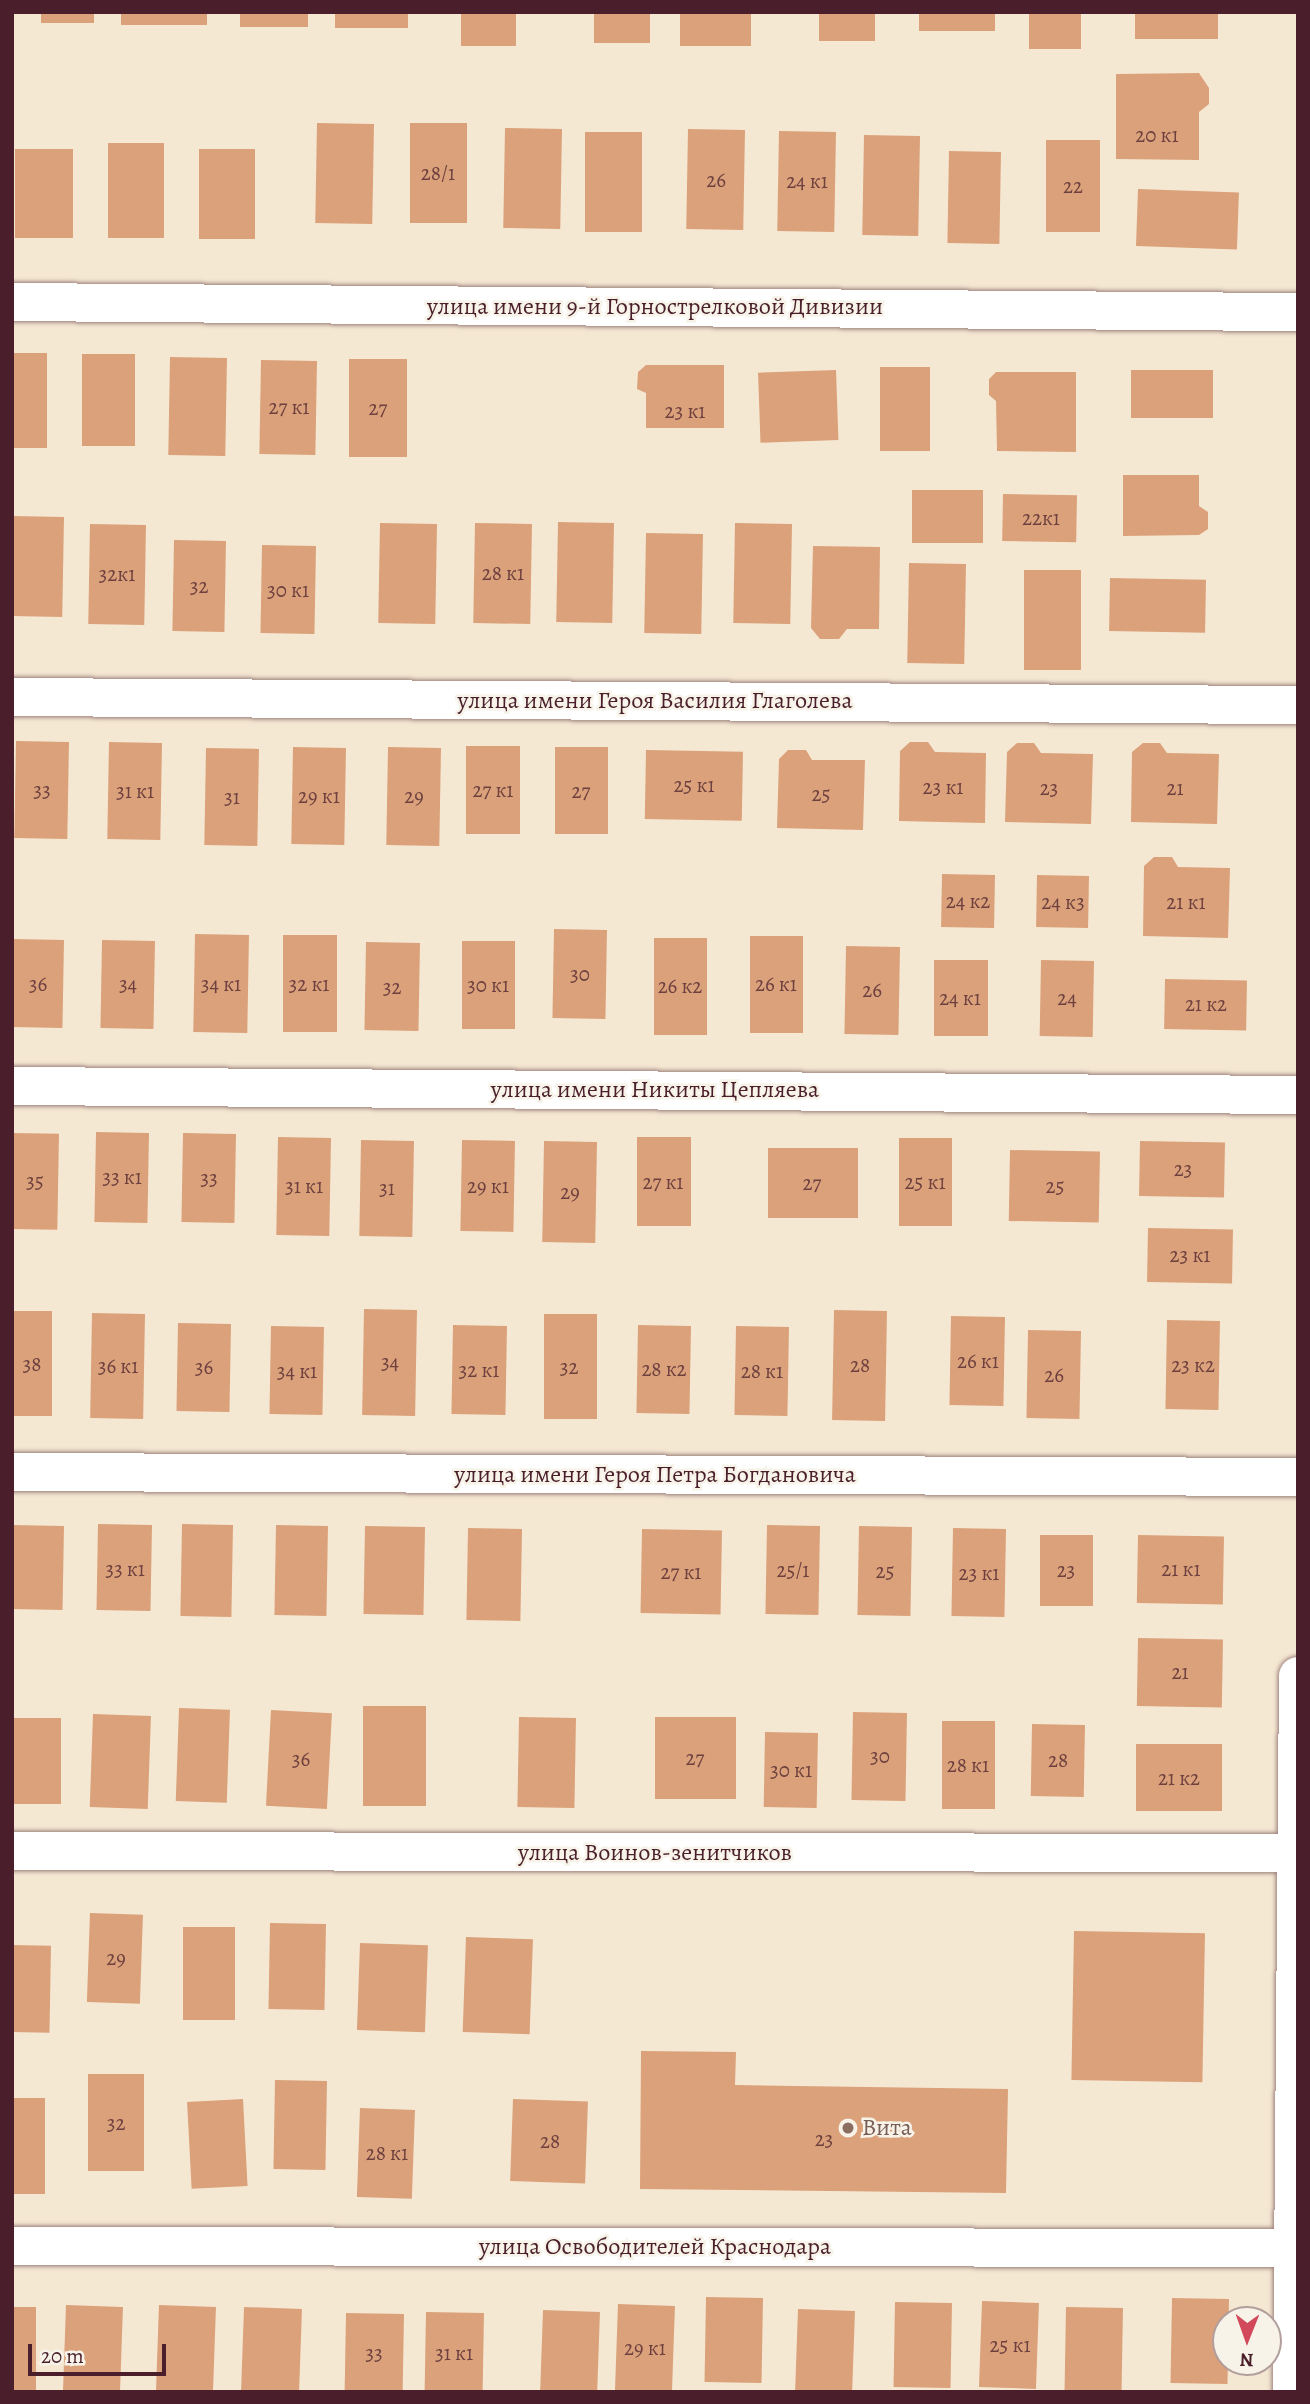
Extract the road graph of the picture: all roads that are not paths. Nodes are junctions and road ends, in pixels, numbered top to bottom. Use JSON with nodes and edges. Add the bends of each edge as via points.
{"nodes":[{"id":1,"x":12,"y":302,"type":"edge"},
{"id":2,"x":1298,"y":312,"type":"edge"},
{"id":3,"x":12,"y":697,"type":"edge"},
{"id":4,"x":1298,"y":705,"type":"edge"},
{"id":5,"x":12,"y":1086,"type":"edge"},
{"id":6,"x":1298,"y":1095,"type":"edge"},
{"id":7,"x":12,"y":1472,"type":"edge"},
{"id":8,"x":1298,"y":1477,"type":"edge"},
{"id":9,"x":1298,"y":1676,"type":"edge"},
{"id":10,"x":12,"y":1851,"type":"edge"},
{"id":11,"x":1297,"y":1853,"type":"edge"},
{"id":12,"x":12,"y":2246,"type":"edge"},
{"id":13,"x":1296,"y":2248,"type":"edge"},
{"id":14,"x":1292,"y":2392,"type":"edge"}],
"edges":[{"from":1,"to":2,"type":"street","name":"улица имени 9-й Горнострелковой Дивизии"},
{"from":3,"to":4,"type":"street","name":"улица имени Героя Василия Глаголева"},
{"from":5,"to":6,"type":"street","name":"улица имени Никиты Цепляева"},
{"from":7,"to":8,"type":"street","name":"улица имени Героя Петра Богдановича"},
{"from":9,"to":11,"type":"street"},
{"from":10,"to":11,"type":"street","name":"улица Воинов-зенитчиков"},
{"from":11,"to":13,"type":"street"},
{"from":12,"to":13,"type":"street","name":"улица Освободителей Краснодара"},
{"from":13,"to":14,"type":"street"}]}
